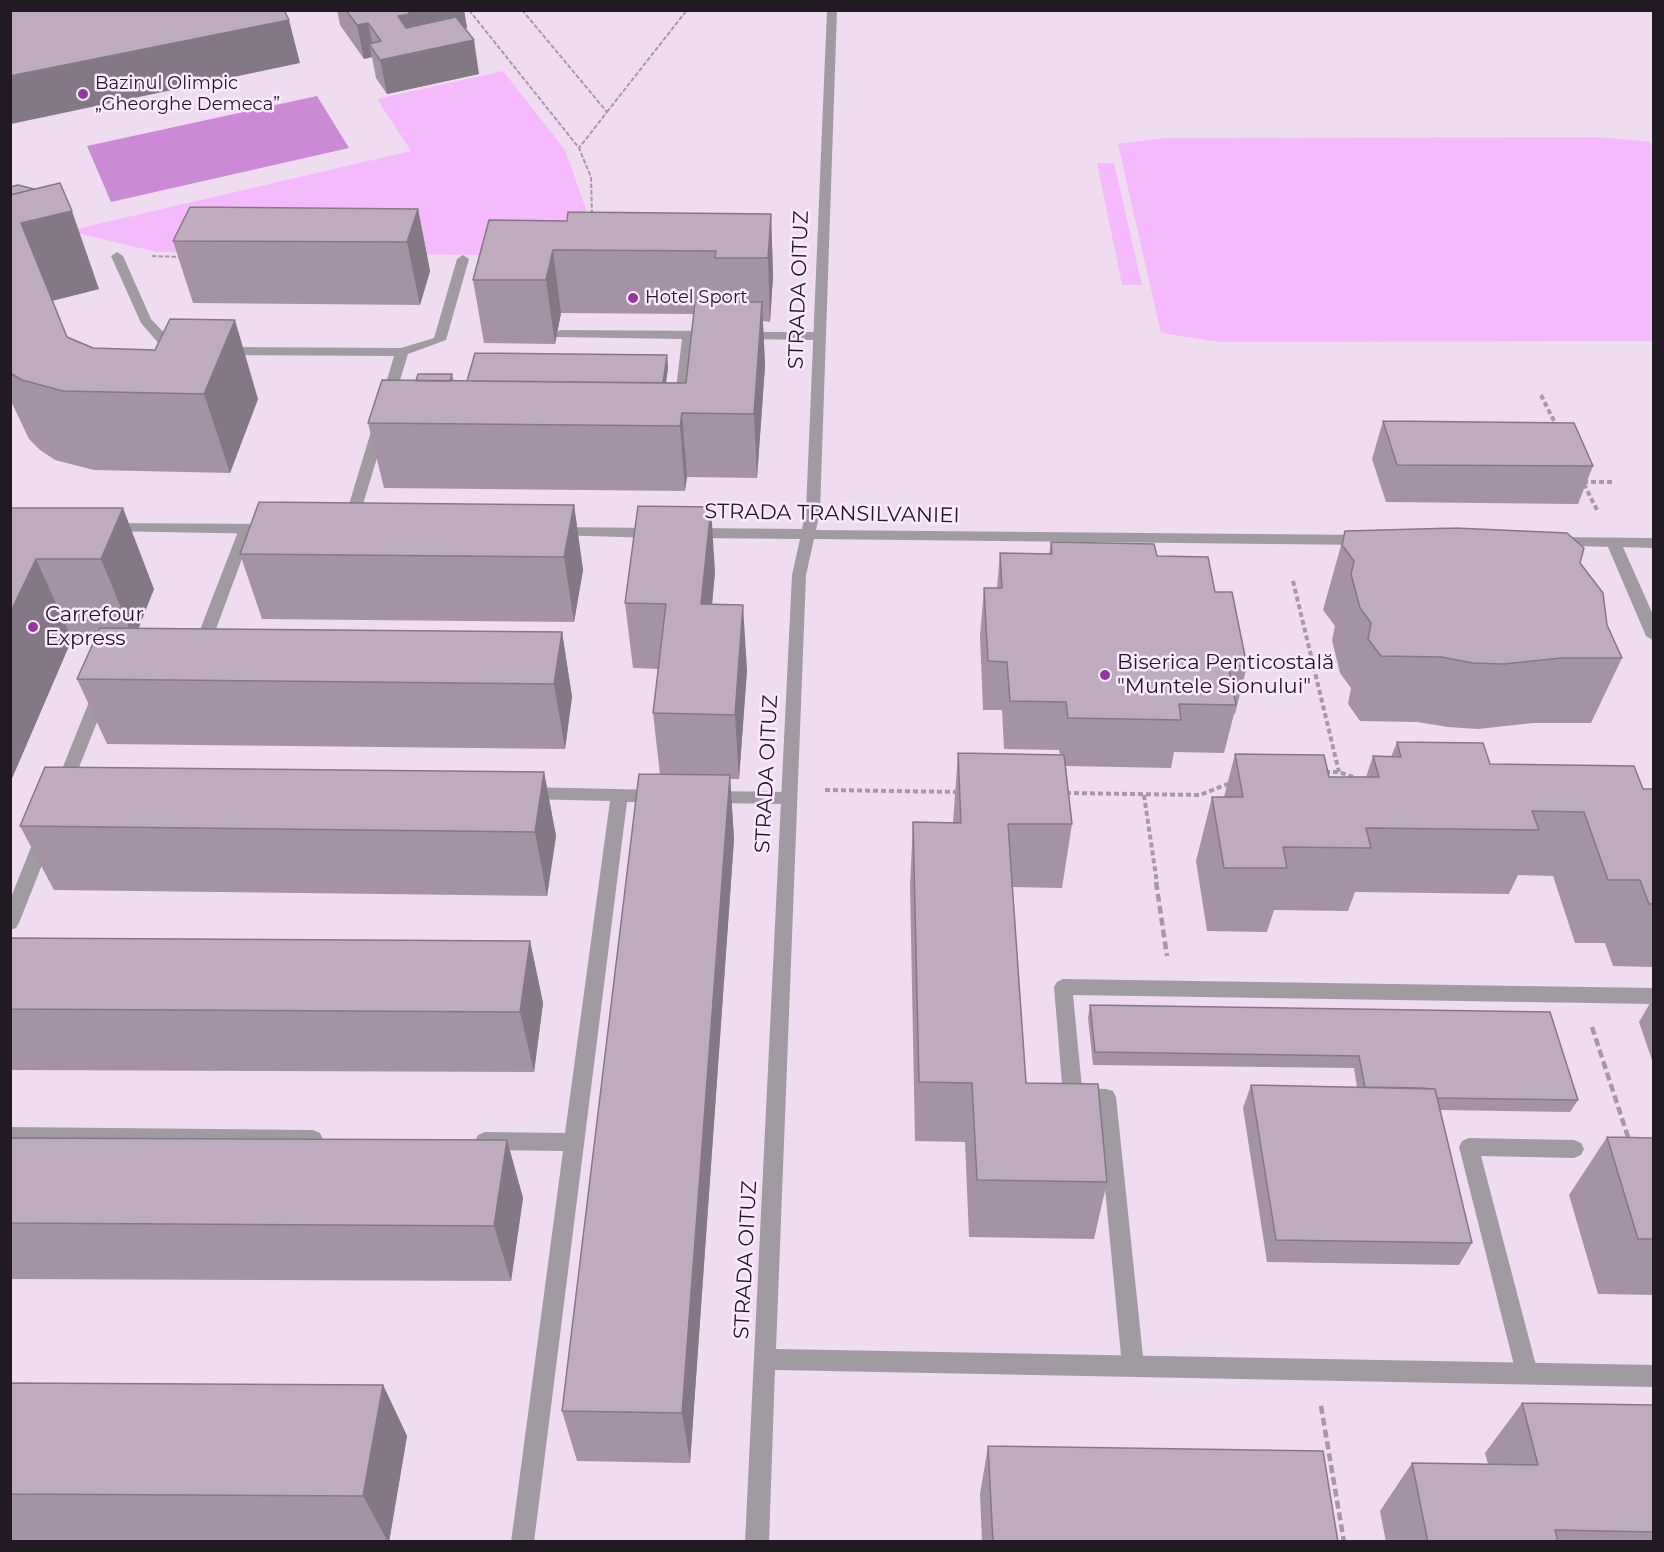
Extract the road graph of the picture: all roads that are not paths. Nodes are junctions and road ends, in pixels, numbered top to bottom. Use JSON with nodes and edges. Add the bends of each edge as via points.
{"nodes":[{"id":1,"x":832,"y":10,"type":"edge"},
{"id":2,"x":117,"y":256,"type":"road end"},
{"id":3,"x":464,"y":259,"type":"dead end"},
{"id":4,"x":560,"y":334,"type":"dead end"},
{"id":5,"x":689,"y":335,"type":"junction"},
{"id":6,"x":820,"y":336,"type":"junction"},
{"id":7,"x":192,"y":349,"type":"edge"},
{"id":8,"x":215,"y":351,"type":"edge"},
{"id":9,"x":402,"y":352,"type":"junction"},
{"id":10,"x":680,"y":414,"type":"edge"},
{"id":11,"x":90,"y":528,"type":"edge"},
{"id":12,"x":246,"y":529,"type":"junction"},
{"id":13,"x":280,"y":530,"type":"edge"},
{"id":14,"x":348,"y":530,"type":"edge"},
{"id":15,"x":538,"y":532,"type":"edge"},
{"id":16,"x":807,"y":535,"type":"junction"},
{"id":17,"x":1376,"y":540,"type":"edge"},
{"id":18,"x":1542,"y":542,"type":"edge"},
{"id":19,"x":1613,"y":542,"type":"junction"},
{"id":20,"x":1653,"y":543,"type":"edge"},
{"id":21,"x":1653,"y":636,"type":"edge"},
{"id":22,"x":181,"y":650,"type":"edge"},
{"id":23,"x":111,"y":682,"type":"edge"},
{"id":24,"x":64,"y":784,"type":"junction"},
{"id":25,"x":88,"y":784,"type":"edge"},
{"id":26,"x":514,"y":793,"type":"edge"},
{"id":27,"x":619,"y":795,"type":"junction"},
{"id":28,"x":675,"y":796,"type":"edge"},
{"id":29,"x":697,"y":796,"type":"edge"},
{"id":30,"x":789,"y":798,"type":"junction"},
{"id":31,"x":10,"y":923,"type":"edge"},
{"id":32,"x":1653,"y":996,"type":"edge"},
{"id":33,"x":10,"y":1136,"type":"edge"},
{"id":34,"x":334,"y":1139,"type":"edge"},
{"id":35,"x":466,"y":1141,"type":"edge"},
{"id":36,"x":574,"y":1142,"type":"junction"},
{"id":37,"x":1574,"y":1149,"type":"dead end"},
{"id":38,"x":764,"y":1359,"type":"junction"},
{"id":39,"x":1133,"y":1366,"type":"junction"},
{"id":40,"x":1527,"y":1373,"type":"junction"},
{"id":41,"x":1653,"y":1376,"type":"edge"},
{"id":42,"x":522,"y":1542,"type":"edge"},
{"id":43,"x":757,"y":1542,"type":"edge"}],
"edges":[{"from":1,"to":6,"type":"street","name":"STRADA OITUZ"},
{"from":2,"to":7,"type":"street","via":[[154,332],[165,342]]},
{"from":3,"to":9,"type":"street","via":[[440,340]]},
{"from":4,"to":5,"type":"street"},
{"from":5,"to":6,"type":"street"},
{"from":5,"to":10,"type":"street"},
{"from":6,"to":16,"type":"street","name":"STRADA OITUZ","via":[[813,511]]},
{"from":8,"to":9,"type":"street"},
{"from":9,"to":14,"type":"street","via":[[387,423]]},
{"from":11,"to":12,"type":"street"},
{"from":12,"to":13,"type":"street"},
{"from":12,"to":22,"type":"street","via":[[206,649]]},
{"from":15,"to":16,"type":"street","name":"STRADA TRANSILVANIEI"},
{"from":16,"to":17,"type":"street","name":"STRADA TRANSILVANIEI"},
{"from":16,"to":30,"type":"street","name":"STRADA OITUZ","via":[[799,575]]},
{"from":18,"to":19,"type":"street"},
{"from":19,"to":20,"type":"street"},
{"from":19,"to":21,"type":"street"},
{"from":23,"to":24,"type":"street","via":[[99,695]]},
{"from":24,"to":25,"type":"street"},
{"from":24,"to":31,"type":"street"},
{"from":26,"to":27,"type":"street"},
{"from":27,"to":28,"type":"street"},
{"from":27,"to":36,"type":"street"},
{"from":29,"to":30,"type":"street"},
{"from":30,"to":38,"type":"street","name":"STRADA OITUZ"},
{"from":32,"to":39,"type":"street","via":[[1063,987],[1073,1096],[1107,1097]]},
{"from":33,"to":34,"type":"street"},
{"from":35,"to":36,"type":"street"},
{"from":36,"to":42,"type":"street"},
{"from":37,"to":40,"type":"street","via":[[1469,1147]]},
{"from":38,"to":39,"type":"street"},
{"from":38,"to":43,"type":"street","name":"STRADA OITUZ"},
{"from":39,"to":40,"type":"street"},
{"from":40,"to":41,"type":"street"}]}
